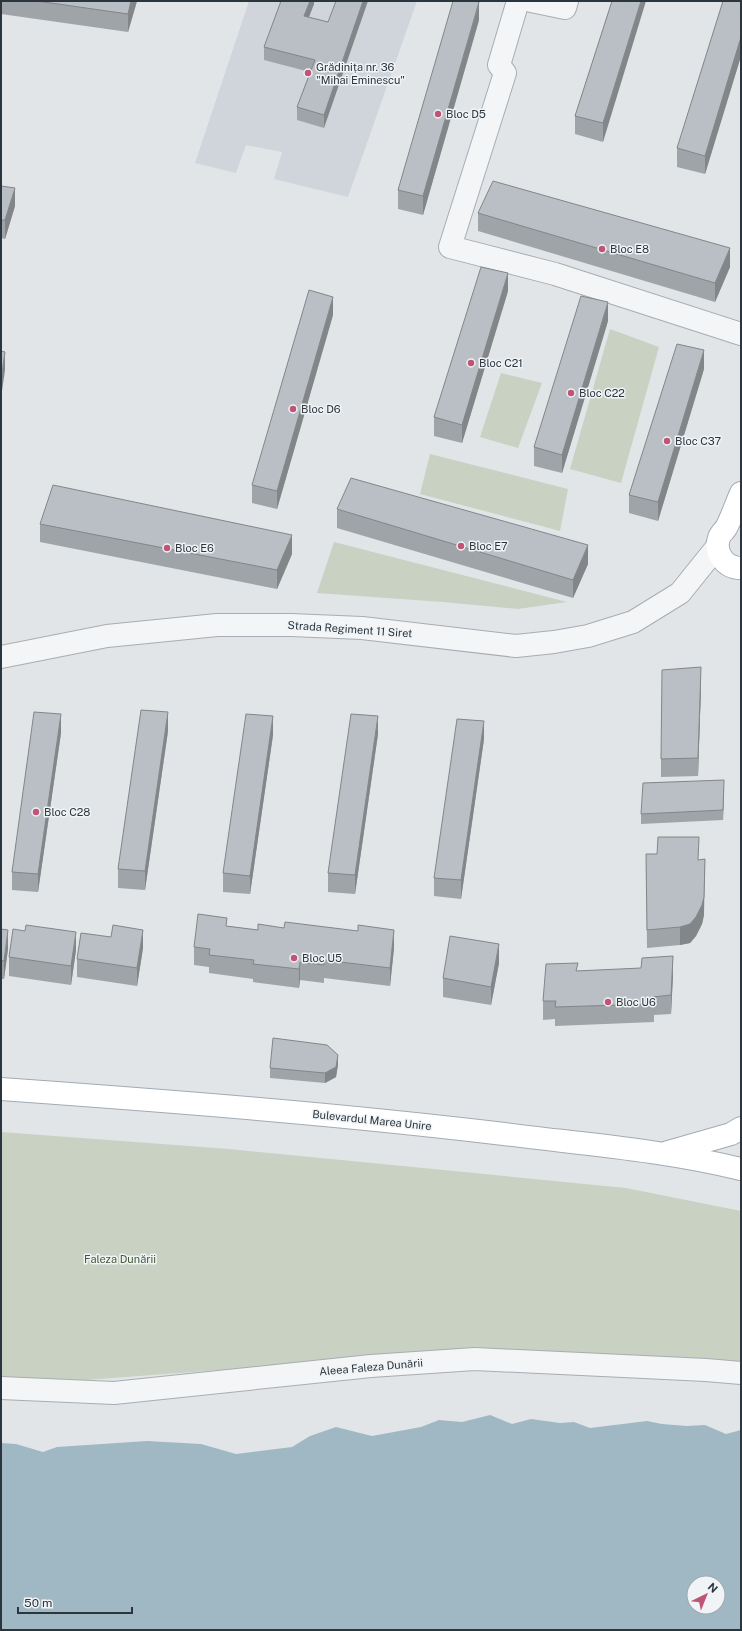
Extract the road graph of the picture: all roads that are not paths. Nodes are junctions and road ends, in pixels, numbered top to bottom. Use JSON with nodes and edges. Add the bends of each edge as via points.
{"nodes":[{"id":1,"x":518,"y":1,"type":"edge"},
{"id":2,"x":530,"y":1,"type":"edge"},
{"id":3,"x":567,"y":1,"type":"edge"},
{"id":4,"x":741,"y":334,"type":"edge"},
{"id":5,"x":741,"y":492,"type":"edge"},
{"id":6,"x":734,"y":525,"type":"edge"},
{"id":7,"x":732,"y":565,"type":"edge"},
{"id":8,"x":1,"y":658,"type":"edge"},
{"id":9,"x":1,"y":1089,"type":"edge"},
{"id":10,"x":741,"y":1128,"type":"edge"},
{"id":11,"x":665,"y":1154,"type":"junction"},
{"id":12,"x":741,"y":1169,"type":"edge"},
{"id":13,"x":741,"y":1373,"type":"edge"},
{"id":14,"x":1,"y":1388,"type":"edge"}],
"edges":[{"from":1,"to":4,"type":"street","via":[[499,65],[505,73],[450,247],[555,274]]},
{"from":2,"to":3,"type":"street","via":[[565,8]]},
{"from":5,"to":6,"type":"main road","name":"Strada Regiment 11 Siret"},
{"from":6,"to":7,"type":"main road","name":"Strada Regiment 11 Siret","via":[[719,536]]},
{"from":7,"to":8,"type":"street","name":"Strada Regiment 11 Siret","via":[[687,586],[633,622],[588,636],[554,642],[516,646],[362,628],[217,625],[107,636]]},
{"from":9,"to":11,"type":"main road","name":"Bulevardul Marea Unire","via":[[375,1119]]},
{"from":10,"to":11,"type":"main road","via":[[731,1134]]},
{"from":11,"to":12,"type":"main road","name":"Bulevardul Marea Unire"},
{"from":13,"to":14,"type":"street","name":"Aleea Faleza Dunării","via":[[474,1359],[371,1366],[114,1393]]}]}
